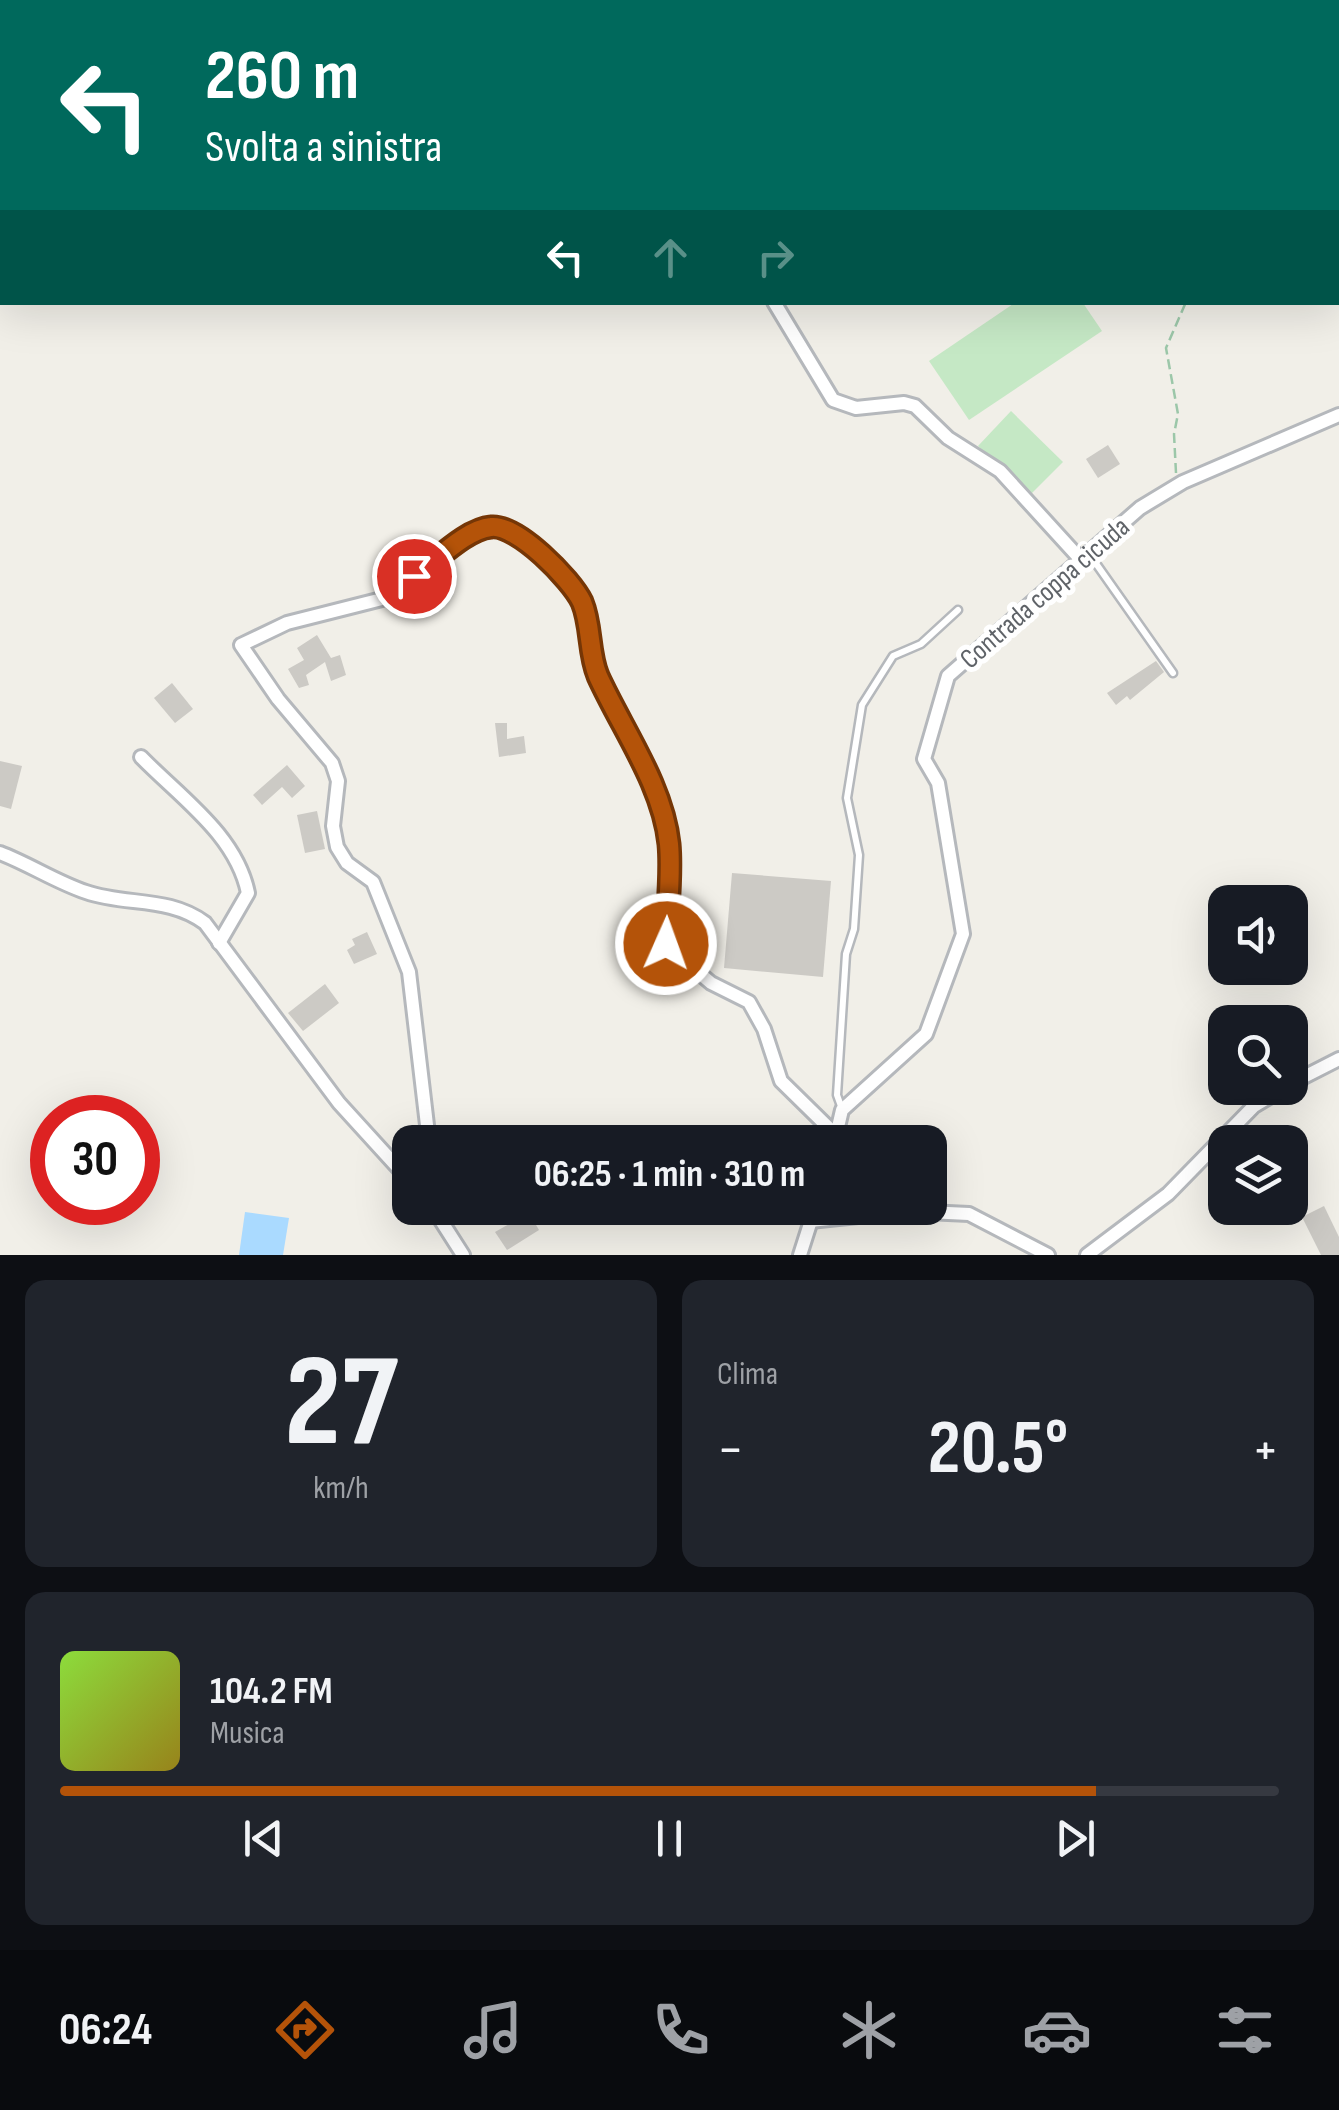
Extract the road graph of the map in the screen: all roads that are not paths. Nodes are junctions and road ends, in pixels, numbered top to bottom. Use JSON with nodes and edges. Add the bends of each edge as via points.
{"nodes":[{"id":1,"x":776,"y":305,"type":"edge"},
{"id":2,"x":1339,"y":415,"type":"edge"},
{"id":3,"x":1085,"y":559,"type":"junction"},
{"id":4,"x":958,"y":610,"type":"dead end"},
{"id":5,"x":1172,"y":673,"type":"dead end"},
{"id":6,"x":141,"y":757,"type":"dead end"},
{"id":7,"x":0,"y":854,"type":"edge"},
{"id":8,"x":219,"y":943,"type":"junction"},
{"id":9,"x":1339,"y":1059,"type":"edge"},
{"id":10,"x":1308,"y":1075,"type":"edge"},
{"id":11,"x":1256,"y":1105,"type":"edge"},
{"id":12,"x":842,"y":1110,"type":"junction"},
{"id":13,"x":427,"y":1125,"type":"edge"},
{"id":14,"x":822,"y":1125,"type":"edge"},
{"id":15,"x":838,"y":1125,"type":"edge"},
{"id":16,"x":392,"y":1161,"type":"edge"},
{"id":17,"x":947,"y":1213,"type":"edge"},
{"id":18,"x":443,"y":1225,"type":"edge"},
{"id":19,"x":809,"y":1225,"type":"edge"},
{"id":20,"x":463,"y":1255,"type":"edge"},
{"id":21,"x":800,"y":1255,"type":"edge"},
{"id":22,"x":1048,"y":1255,"type":"edge"},
{"id":23,"x":1087,"y":1255,"type":"edge"}],
"edges":[{"from":1,"to":3,"type":"street","via":[[833,400],[856,408],[914,406],[1000,472]]},
{"from":2,"to":3,"type":"street","name":"Contrada coppa cicuda","via":[[1183,482],[1140,508]]},
{"from":3,"to":5,"type":"lane","via":[[1097,565]]},
{"from":3,"to":12,"type":"street","name":"Contrada coppa cicuda","via":[[948,676],[924,760],[938,783],[963,934],[926,1034]]},
{"from":4,"to":12,"type":"lane","via":[[921,644],[893,656],[862,705],[847,798],[859,855],[836,1094]]},
{"from":6,"to":8,"type":"street","via":[[242,865],[248,893]]},
{"from":7,"to":8,"type":"street","via":[[84,892],[192,913]]},
{"from":8,"to":16,"type":"street","via":[[339,1103]]},
{"from":9,"to":10,"type":"street"},
{"from":11,"to":23,"type":"street","via":[[1168,1194]]},
{"from":12,"to":15,"type":"street"},
{"from":13,"to":14,"type":"street","via":[[409,972],[372,882],[337,846],[332,763],[240,644],[287,623],[382,598],[493,526],[519,533],[581,601],[594,663],[665,827],[666,944],[711,983],[748,1002],[781,1081]]},
{"from":17,"to":22,"type":"street","via":[[970,1214]]},
{"from":18,"to":20,"type":"street"},
{"from":19,"to":21,"type":"street"}]}
